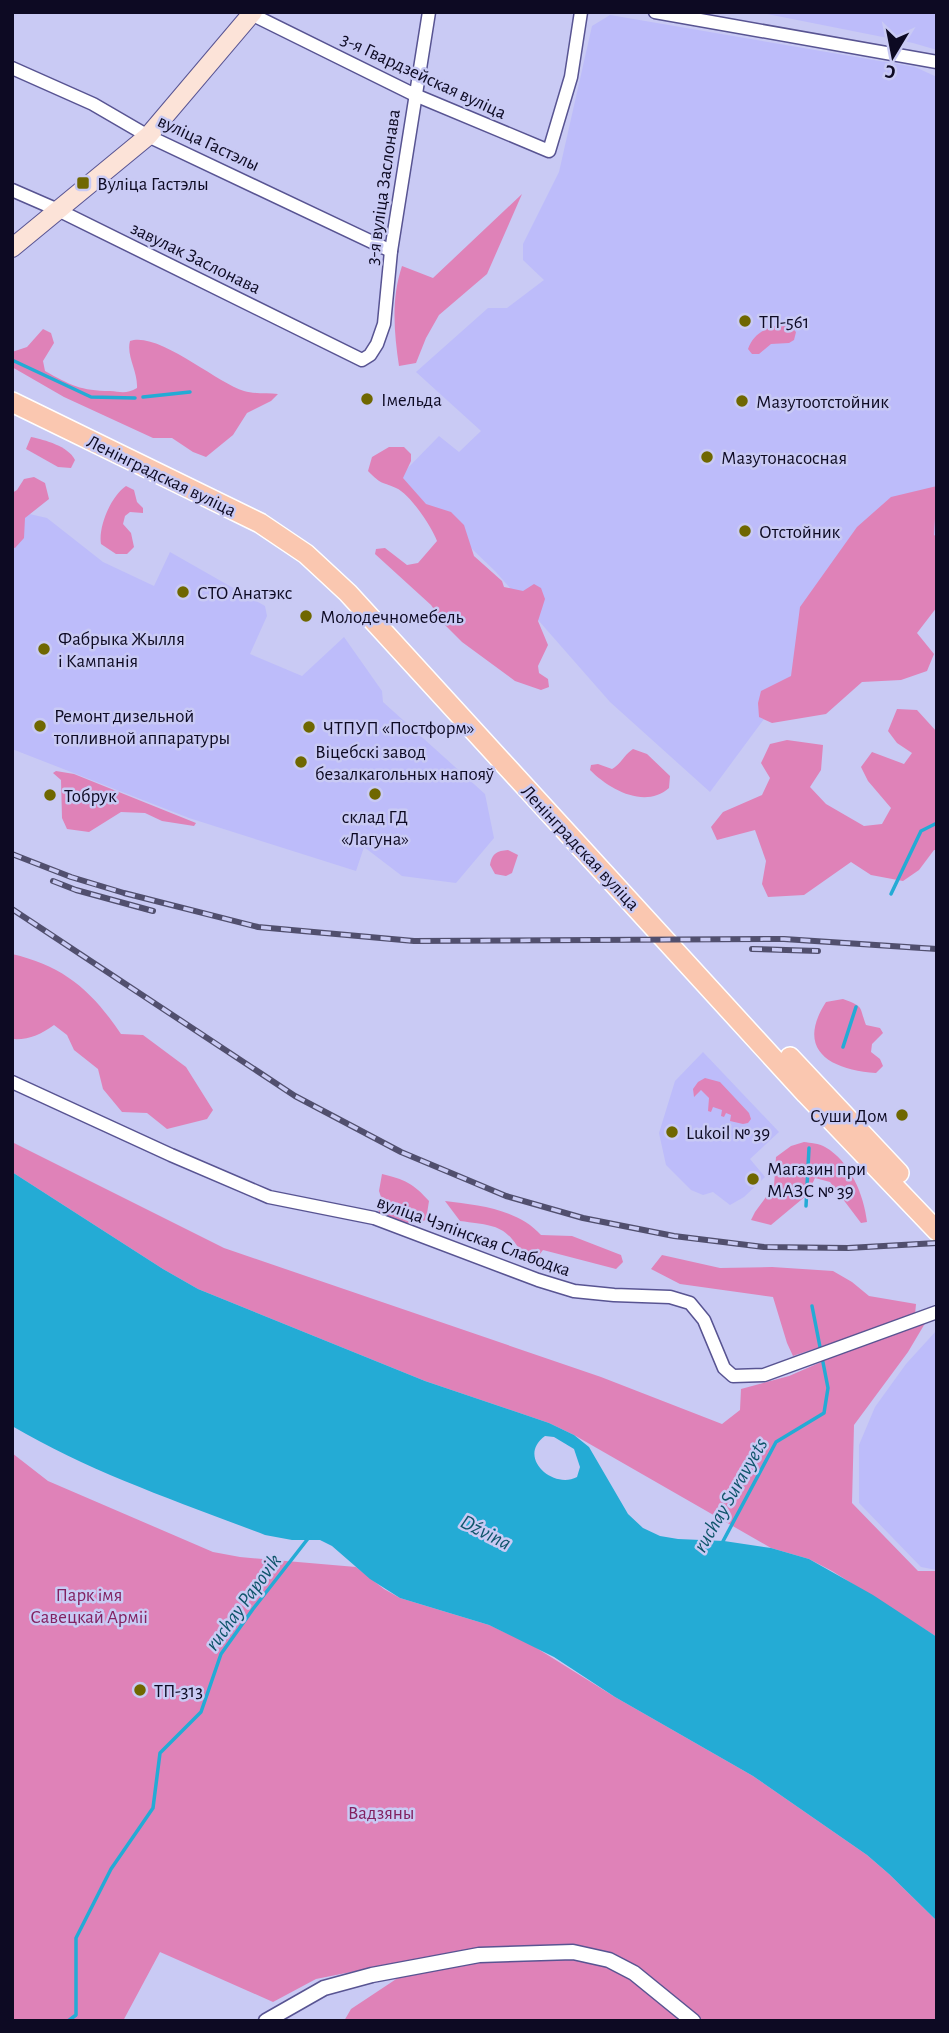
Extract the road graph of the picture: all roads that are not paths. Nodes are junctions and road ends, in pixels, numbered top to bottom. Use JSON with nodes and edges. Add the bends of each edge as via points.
{"nodes":[{"id":1,"x":429,"y":12,"type":"edge"},
{"id":2,"x":581,"y":12,"type":"edge"},
{"id":3,"x":655,"y":12,"type":"edge"},
{"id":4,"x":250,"y":13,"type":"edge"},
{"id":5,"x":937,"y":62,"type":"edge"},
{"id":6,"x":12,"y":68,"type":"edge"},
{"id":7,"x":415,"y":95,"type":"junction"},
{"id":8,"x":148,"y":135,"type":"junction"},
{"id":9,"x":12,"y":190,"type":"edge"},
{"id":10,"x":58,"y":210,"type":"junction"},
{"id":11,"x":12,"y":248,"type":"edge"},
{"id":12,"x":391,"y":251,"type":"junction"},
{"id":13,"x":362,"y":360,"type":"joint"},
{"id":14,"x":12,"y":388,"type":"edge"},
{"id":15,"x":12,"y":402,"type":"edge"},
{"id":16,"x":133,"y":454,"type":"junction"},
{"id":17,"x":12,"y":1082,"type":"edge"},
{"id":18,"x":855,"y":1135,"type":"junction"},
{"id":19,"x":937,"y":1215,"type":"edge"},
{"id":20,"x":937,"y":1231,"type":"edge"},
{"id":21,"x":937,"y":1312,"type":"edge"},
{"id":22,"x":266,"y":2021,"type":"edge"},
{"id":23,"x":693,"y":2021,"type":"edge"}],
"edges":[{"from":1,"to":7,"type":"street","name":"3-я вуліца Заслонава"},
{"from":2,"to":7,"type":"street","name":"3-я Гвардзейская вуліца","via":[[571,78],[548,151]]},
{"from":3,"to":5,"type":"street"},
{"from":4,"to":7,"type":"street","name":"3-я Гвардзейская вуліца"},
{"from":4,"to":8,"type":"main road"},
{"from":6,"to":8,"type":"street","name":"вуліца Гастэлы","via":[[93,104]]},
{"from":7,"to":12,"type":"street","name":"3-я вуліца Заслонава"},
{"from":8,"to":10,"type":"main road"},
{"from":8,"to":12,"type":"street","name":"вуліца Гастэлы"},
{"from":9,"to":10,"type":"street","name":"завулак Заслонава"},
{"from":10,"to":11,"type":"main road"},
{"from":10,"to":13,"type":"street","name":"завулак Заслонава"},
{"from":12,"to":13,"type":"street","name":"3-я вуліца Заслонава","via":[[384,324],[377,344]]},
{"from":14,"to":16,"type":"main road","name":"Ленінградская вуліца"},
{"from":15,"to":16,"type":"main road","name":"Ленінградская вуліца"},
{"from":16,"to":18,"type":"main road","name":"Ленінградская вуліца","via":[[312,543],[356,585]]},
{"from":17,"to":21,"type":"street","name":"вуліца Чэпінская Слабодка","via":[[269,1197],[374,1218],[574,1291],[670,1297],[690,1303],[704,1320],[724,1368],[733,1376],[764,1375]]},
{"from":18,"to":19,"type":"main road","name":"Ленінградская вуліца"},
{"from":18,"to":20,"type":"main road","name":"Ленінградская вуліца"},
{"from":22,"to":23,"type":"street","via":[[324,1988],[372,1975],[479,1955],[573,1952],[609,1960],[634,1973]]}]}
